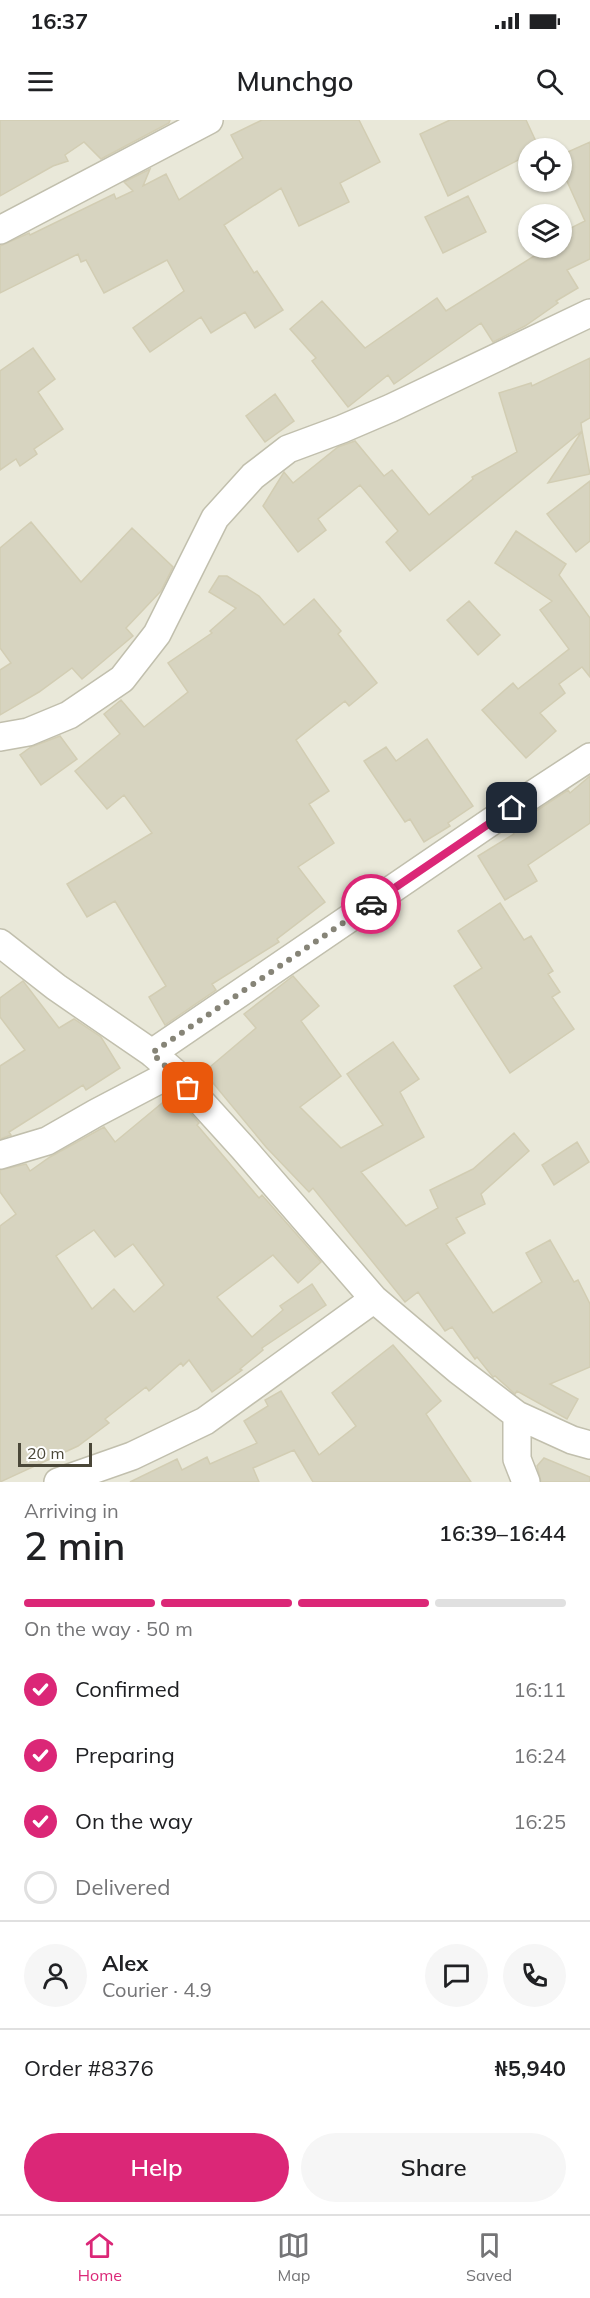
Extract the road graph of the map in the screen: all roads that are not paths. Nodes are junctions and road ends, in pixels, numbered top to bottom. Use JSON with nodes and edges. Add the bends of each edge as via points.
{"nodes":[{"id":1,"x":209,"y":120,"type":"edge"},
{"id":2,"x":0,"y":230,"type":"edge"},
{"id":3,"x":590,"y":312,"type":"edge"},
{"id":4,"x":0,"y":737,"type":"edge"},
{"id":5,"x":590,"y":757,"type":"edge"},
{"id":6,"x":0,"y":943,"type":"edge"},
{"id":7,"x":152,"y":1053,"type":"junction"},
{"id":8,"x":174,"y":1072,"type":"junction"},
{"id":9,"x":0,"y":1155,"type":"edge"},
{"id":10,"x":374,"y":1299,"type":"junction"},
{"id":11,"x":517,"y":1415,"type":"junction"},
{"id":12,"x":590,"y":1445,"type":"edge"},
{"id":13,"x":57,"y":1482,"type":"edge"},
{"id":14,"x":526,"y":1482,"type":"edge"}],
"edges":[{"from":1,"to":2,"type":"street"},
{"from":3,"to":4,"type":"street","via":[[391,408],[288,449],[253,476],[215,518],[157,634],[122,679],[69,715],[28,732]]},
{"from":5,"to":7,"type":"street"},
{"from":6,"to":7,"type":"street"},
{"from":7,"to":8,"type":"street"},
{"from":8,"to":9,"type":"street","via":[[47,1141]]},
{"from":8,"to":10,"type":"street"},
{"from":10,"to":11,"type":"street"},
{"from":10,"to":13,"type":"street","via":[[205,1421],[132,1456]]},
{"from":11,"to":12,"type":"street"},
{"from":11,"to":14,"type":"street","via":[[517,1459]]}]}
